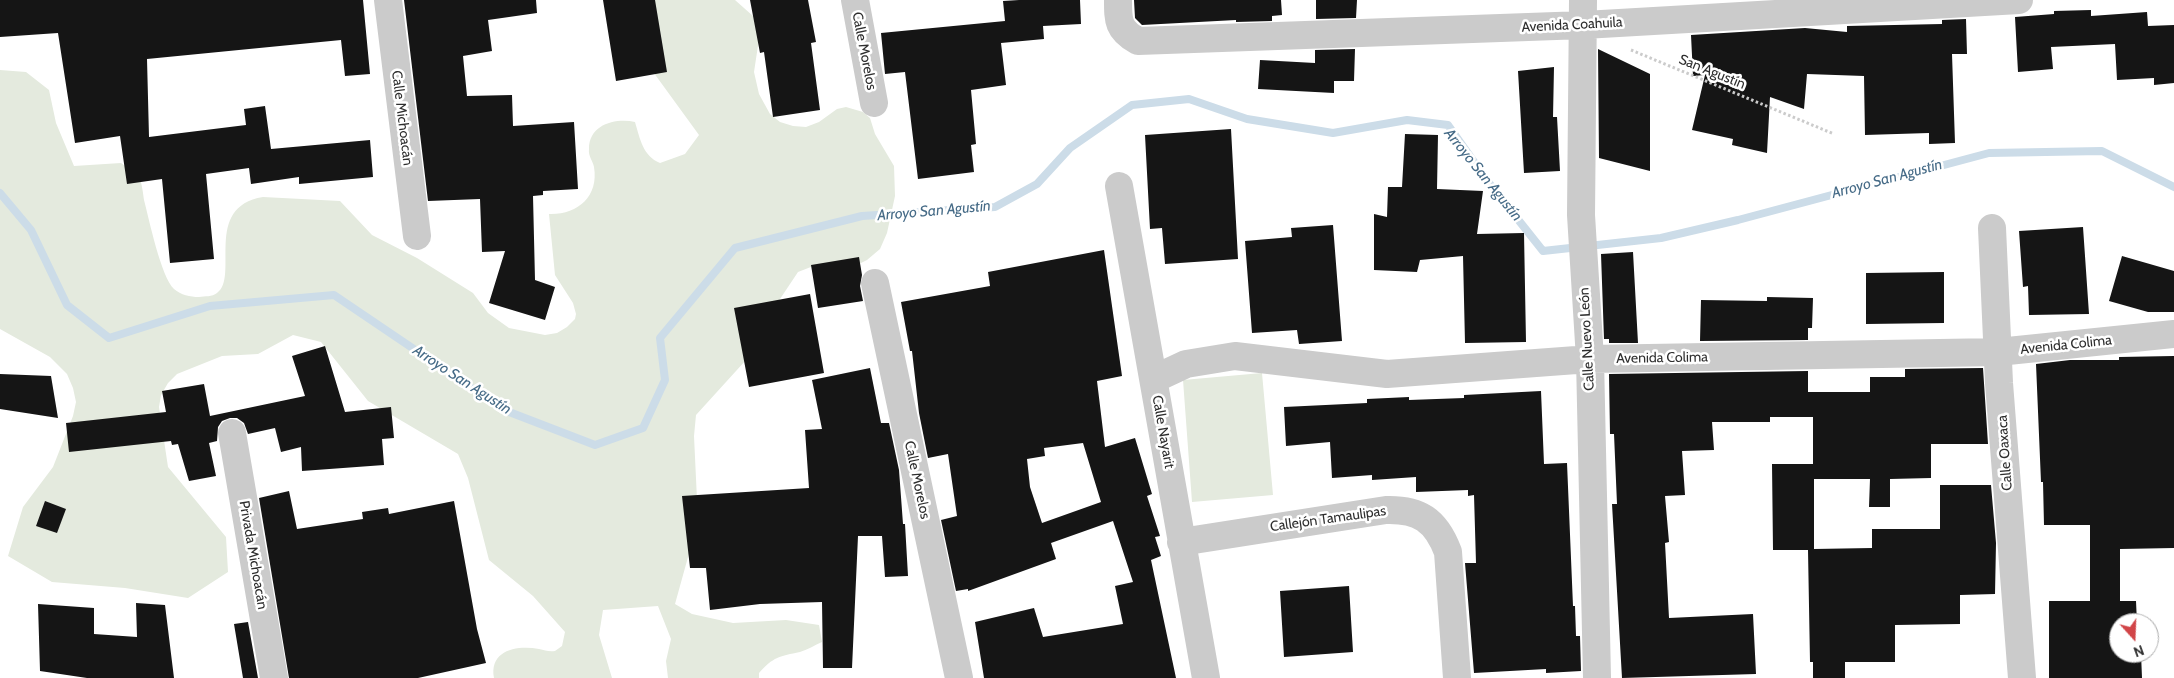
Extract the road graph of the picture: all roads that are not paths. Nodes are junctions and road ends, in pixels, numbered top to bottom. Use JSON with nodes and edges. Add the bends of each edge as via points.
{"nodes":[{"id":1,"x":388,"y":0,"type":"edge"},
{"id":2,"x":855,"y":0,"type":"edge"},
{"id":3,"x":1118,"y":0,"type":"edge"},
{"id":4,"x":2019,"y":0,"type":"edge"},
{"id":5,"x":1584,"y":13,"type":"edge"},
{"id":6,"x":874,"y":103,"type":"dead end"},
{"id":7,"x":1119,"y":186,"type":"dead end"},
{"id":8,"x":1992,"y":228,"type":"dead end"},
{"id":9,"x":418,"y":236,"type":"dead end"},
{"id":10,"x":875,"y":283,"type":"dead end"},
{"id":11,"x":2174,"y":334,"type":"edge"},
{"id":12,"x":1998,"y":352,"type":"junction"},
{"id":13,"x":1590,"y":359,"type":"junction"},
{"id":14,"x":1154,"y":379,"type":"junction"},
{"id":15,"x":232,"y":432,"type":"dead end"},
{"id":16,"x":1181,"y":542,"type":"junction"},
{"id":17,"x":274,"y":678,"type":"edge"},
{"id":18,"x":959,"y":678,"type":"edge"},
{"id":19,"x":1206,"y":678,"type":"edge"},
{"id":20,"x":1457,"y":678,"type":"edge"},
{"id":21,"x":1597,"y":678,"type":"edge"},
{"id":22,"x":2022,"y":678,"type":"edge"}],
"edges":[{"from":1,"to":9,"type":"street","name":"Calle Michoacán"},
{"from":2,"to":6,"type":"street","name":"Calle Morelos"},
{"from":3,"to":5,"type":"street","name":"Avenida Coahuila","via":[[1118,21],[1126,34],[1138,40]]},
{"from":4,"to":5,"type":"street","name":"Avenida Coahuila"},
{"from":5,"to":13,"type":"street","name":"Calle Nuevo León","via":[[1581,215]]},
{"from":7,"to":14,"type":"street","name":"Calle Nayarit"},
{"from":8,"to":12,"type":"street","name":"Calle Oaxaca"},
{"from":10,"to":18,"type":"street","name":"Calle Morelos"},
{"from":11,"to":12,"type":"street","name":"Avenida Colima"},
{"from":12,"to":13,"type":"street","name":"Avenida Colima"},
{"from":12,"to":22,"type":"street","name":"Calle Oaxaca"},
{"from":13,"to":14,"type":"street","name":"Avenida Colima","via":[[1388,374],[1235,356],[1186,364]]},
{"from":13,"to":21,"type":"street","name":"Calle Nuevo León"},
{"from":14,"to":16,"type":"street","name":"Calle Nayarit"},
{"from":15,"to":17,"type":"street","name":"Privada Michoacán"},
{"from":16,"to":19,"type":"street","name":"Calle Nayarit"},
{"from":16,"to":20,"type":"street","name":"Callejón Tamaulipas","via":[[1386,510],[1418,514],[1432,523],[1448,552]]}]}
